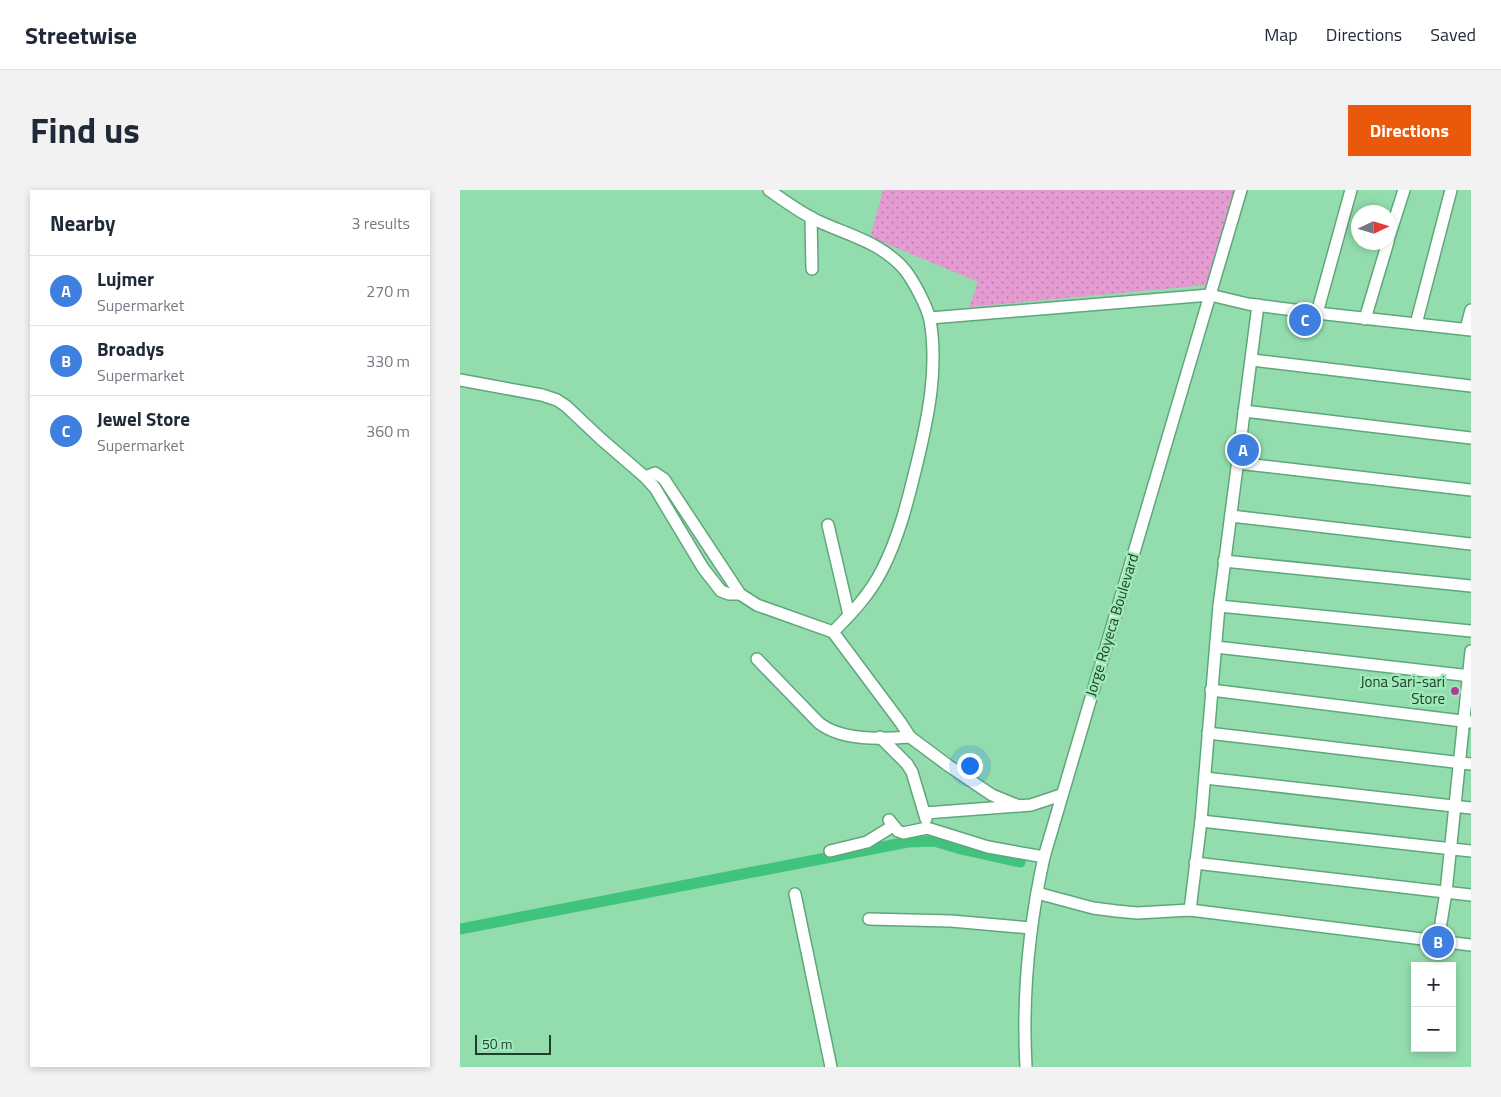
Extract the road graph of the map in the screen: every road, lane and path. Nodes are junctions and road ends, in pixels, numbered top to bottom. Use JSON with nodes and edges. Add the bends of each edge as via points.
{"nodes":[{"id":1,"x":769,"y":190,"type":"edge"},
{"id":2,"x":1241,"y":190,"type":"edge"},
{"id":3,"x":1351,"y":190,"type":"edge"},
{"id":4,"x":1404,"y":190,"type":"edge"},
{"id":5,"x":1451,"y":190,"type":"edge"},
{"id":6,"x":1396,"y":216,"type":"edge"},
{"id":7,"x":811,"y":217,"type":"junction"},
{"id":8,"x":1385,"y":250,"type":"edge"},
{"id":9,"x":812,"y":269,"type":"dead end"},
{"id":10,"x":1210,"y":295,"type":"junction"},
{"id":11,"x":1258,"y":305,"type":"junction"},
{"id":12,"x":1471,"y":310,"type":"edge"},
{"id":13,"x":1317,"y":313,"type":"junction"},
{"id":14,"x":930,"y":318,"type":"junction"},
{"id":15,"x":1365,"y":319,"type":"junction"},
{"id":16,"x":1416,"y":324,"type":"junction"},
{"id":17,"x":1468,"y":329,"type":"edge"},
{"id":18,"x":1252,"y":360,"type":"junction"},
{"id":19,"x":460,"y":380,"type":"edge"},
{"id":20,"x":1471,"y":386,"type":"edge"},
{"id":21,"x":1244,"y":411,"type":"junction"},
{"id":22,"x":1471,"y":438,"type":"edge"},
{"id":23,"x":1238,"y":463,"type":"junction"},
{"id":24,"x":645,"y":477,"type":"junction"},
{"id":25,"x":1471,"y":490,"type":"edge"},
{"id":26,"x":1231,"y":516,"type":"junction"},
{"id":27,"x":828,"y":525,"type":"dead end"},
{"id":28,"x":1471,"y":544,"type":"edge"},
{"id":29,"x":1224,"y":561,"type":"junction"},
{"id":30,"x":1471,"y":586,"type":"edge"},
{"id":31,"x":740,"y":594,"type":"junction"},
{"id":32,"x":1219,"y":606,"type":"junction"},
{"id":33,"x":849,"y":615,"type":"junction"},
{"id":34,"x":1471,"y":631,"type":"edge"},
{"id":35,"x":833,"y":632,"type":"junction"},
{"id":36,"x":1216,"y":648,"type":"junction"},
{"id":37,"x":1471,"y":651,"type":"edge"},
{"id":38,"x":757,"y":659,"type":"dead end"},
{"id":39,"x":1470,"y":676,"type":"edge"},
{"id":40,"x":1211,"y":690,"type":"junction"},
{"id":41,"x":1468,"y":722,"type":"edge"},
{"id":42,"x":1208,"y":733,"type":"junction"},
{"id":43,"x":880,"y":737,"type":"junction"},
{"id":44,"x":910,"y":737,"type":"junction"},
{"id":45,"x":1465,"y":764,"type":"edge"},
{"id":46,"x":1205,"y":778,"type":"junction"},
{"id":47,"x":1061,"y":795,"type":"junction"},
{"id":48,"x":1020,"y":806,"type":"junction"},
{"id":49,"x":1455,"y":806,"type":"junction"},
{"id":50,"x":1471,"y":808,"type":"edge"},
{"id":51,"x":925,"y":813,"type":"junction"},
{"id":52,"x":1201,"y":821,"type":"junction"},
{"id":53,"x":927,"y":828,"type":"junction"},
{"id":54,"x":1450,"y":849,"type":"junction"},
{"id":55,"x":830,"y":851,"type":"dead end"},
{"id":56,"x":1471,"y":851,"type":"edge"},
{"id":57,"x":1044,"y":857,"type":"junction"},
{"id":58,"x":1195,"y":863,"type":"junction"},
{"id":59,"x":1038,"y":888,"type":"junction"},
{"id":60,"x":1446,"y":892,"type":"junction"},
{"id":61,"x":795,"y":894,"type":"dead end"},
{"id":62,"x":1471,"y":895,"type":"edge"},
{"id":63,"x":1190,"y":910,"type":"junction"},
{"id":64,"x":869,"y":919,"type":"dead end"},
{"id":65,"x":1031,"y":928,"type":"junction"},
{"id":66,"x":1438,"y":941,"type":"junction"},
{"id":67,"x":1471,"y":945,"type":"edge"},
{"id":68,"x":831,"y":1067,"type":"edge"},
{"id":69,"x":1026,"y":1067,"type":"edge"}],
"edges":[{"from":1,"to":7,"type":"street"},
{"from":2,"to":10,"type":"street","name":"Jorge Royeca Boulevard"},
{"from":3,"to":13,"type":"street"},
{"from":4,"to":6,"type":"street"},
{"from":5,"to":16,"type":"street"},
{"from":7,"to":9,"type":"street"},
{"from":7,"to":14,"type":"street","via":[[868,241],[891,255],[917,290]]},
{"from":8,"to":15,"type":"street"},
{"from":10,"to":11,"type":"street"},
{"from":10,"to":14,"type":"street"},
{"from":10,"to":47,"type":"street","name":"Jorge Royeca Boulevard"},
{"from":11,"to":13,"type":"street"},
{"from":11,"to":18,"type":"street"},
{"from":12,"to":17,"type":"street"},
{"from":13,"to":15,"type":"street"},
{"from":14,"to":33,"type":"street","via":[[933,347],[931,393],[912,486],[882,570],[862,602]]},
{"from":15,"to":16,"type":"street"},
{"from":16,"to":17,"type":"street"},
{"from":18,"to":20,"type":"street"},
{"from":18,"to":21,"type":"street"},
{"from":19,"to":24,"type":"street","via":[[557,400]]},
{"from":21,"to":22,"type":"street"},
{"from":21,"to":23,"type":"street"},
{"from":23,"to":25,"type":"street"},
{"from":23,"to":26,"type":"street"},
{"from":24,"to":31,"type":"street","via":[[721,591]]},
{"from":24,"to":31,"type":"street","via":[[655,473],[664,479]]},
{"from":26,"to":28,"type":"street"},
{"from":26,"to":29,"type":"street"},
{"from":27,"to":33,"type":"street"},
{"from":29,"to":30,"type":"street"},
{"from":29,"to":32,"type":"street"},
{"from":31,"to":35,"type":"street","via":[[757,605]]},
{"from":32,"to":34,"type":"street"},
{"from":32,"to":36,"type":"street"},
{"from":33,"to":35,"type":"street"},
{"from":35,"to":44,"type":"street"},
{"from":36,"to":39,"type":"street"},
{"from":36,"to":40,"type":"street"},
{"from":37,"to":39,"type":"street"},
{"from":38,"to":43,"type":"street","via":[[828,730],[847,736]]},
{"from":39,"to":41,"type":"street"},
{"from":40,"to":41,"type":"street"},
{"from":40,"to":42,"type":"street"},
{"from":41,"to":45,"type":"street"},
{"from":42,"to":45,"type":"street"},
{"from":42,"to":46,"type":"street"},
{"from":43,"to":44,"type":"street"},
{"from":43,"to":51,"type":"street","via":[[912,772]]},
{"from":44,"to":48,"type":"street","via":[[992,795]]},
{"from":45,"to":49,"type":"street"},
{"from":46,"to":49,"type":"street"},
{"from":46,"to":52,"type":"street"},
{"from":47,"to":48,"type":"street"},
{"from":47,"to":57,"type":"street","name":"Jorge Royeca Boulevard"},
{"from":48,"to":51,"type":"street"},
{"from":49,"to":50,"type":"street"},
{"from":49,"to":54,"type":"street"},
{"from":51,"to":53,"type":"street"},
{"from":52,"to":54,"type":"street"},
{"from":52,"to":58,"type":"street"},
{"from":53,"to":55,"type":"street","via":[[903,832],[891,823],[867,842]]},
{"from":53,"to":57,"type":"street","via":[[988,847]]},
{"from":54,"to":56,"type":"street"},
{"from":54,"to":60,"type":"street"},
{"from":57,"to":59,"type":"street","name":"Jorge Royeca Boulevard"},
{"from":58,"to":60,"type":"street"},
{"from":58,"to":63,"type":"street"},
{"from":59,"to":63,"type":"street","via":[[1093,908],[1137,913]]},
{"from":59,"to":65,"type":"street","name":"Jorge Royeca Boulevard"},
{"from":60,"to":62,"type":"street"},
{"from":60,"to":66,"type":"street"},
{"from":61,"to":68,"type":"street"},
{"from":63,"to":66,"type":"street"},
{"from":64,"to":65,"type":"street","via":[[970,922]]},
{"from":65,"to":69,"type":"street","name":"Jorge Royeca Boulevard","via":[[1025,987]]},
{"from":66,"to":67,"type":"street"}]}
